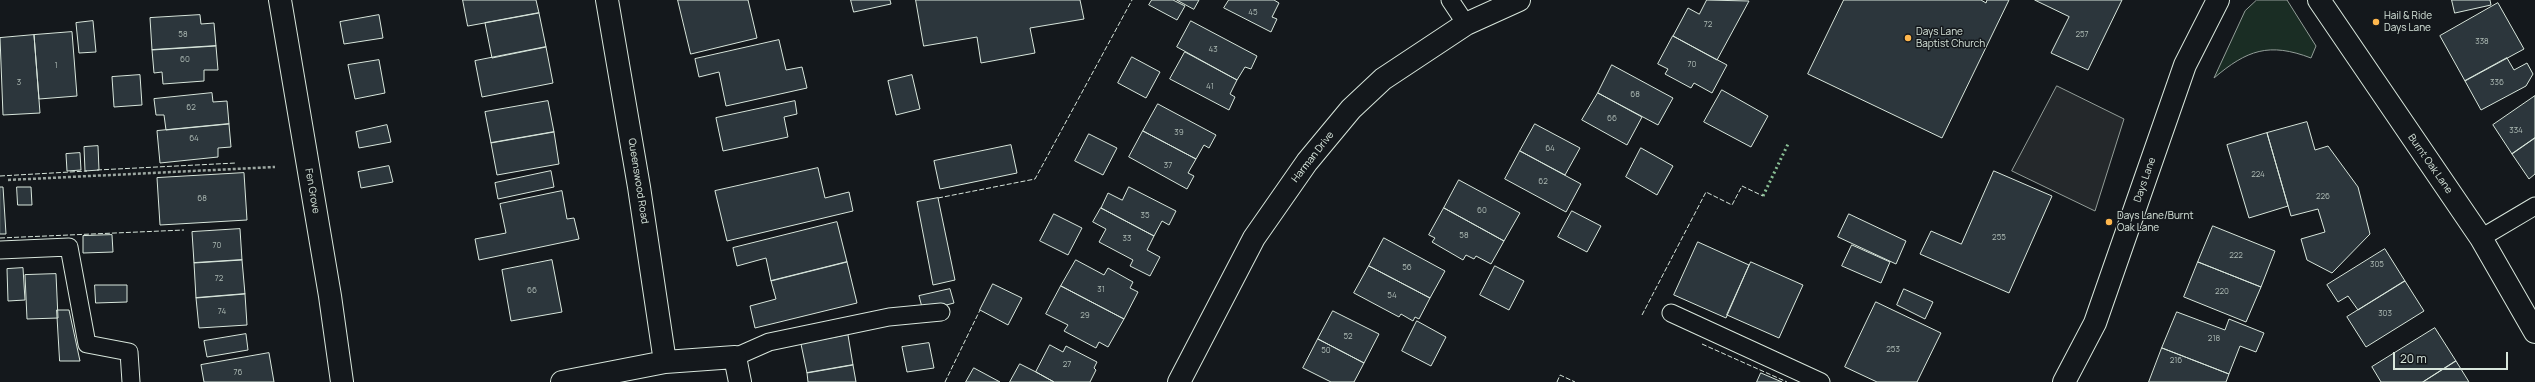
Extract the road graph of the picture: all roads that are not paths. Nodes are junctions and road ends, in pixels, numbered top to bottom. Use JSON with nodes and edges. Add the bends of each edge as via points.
{"nodes":[{"id":1,"x":280,"y":0,"type":"edge"},
{"id":2,"x":607,"y":0,"type":"edge"},
{"id":3,"x":1450,"y":0,"type":"edge"},
{"id":4,"x":1519,"y":0,"type":"edge"},
{"id":5,"x":2218,"y":0,"type":"edge"},
{"id":6,"x":2319,"y":0,"type":"edge"},
{"id":7,"x":1466,"y":24,"type":"junction"},
{"id":8,"x":2535,"y":206,"type":"edge"},
{"id":9,"x":2481,"y":238,"type":"junction"},
{"id":10,"x":0,"y":250,"type":"edge"},
{"id":11,"x":941,"y":312,"type":"dead end"},
{"id":12,"x":1671,"y":314,"type":"dead end"},
{"id":13,"x":2535,"y":332,"type":"edge"},
{"id":14,"x":735,"y":357,"type":"junction"},
{"id":15,"x":665,"y":362,"type":"junction"},
{"id":16,"x":131,"y":382,"type":"edge"},
{"id":17,"x":342,"y":382,"type":"edge"},
{"id":18,"x":562,"y":382,"type":"edge"},
{"id":19,"x":740,"y":382,"type":"edge"},
{"id":20,"x":1179,"y":382,"type":"edge"},
{"id":21,"x":1821,"y":382,"type":"edge"},
{"id":22,"x":2064,"y":382,"type":"edge"}],
"edges":[{"from":1,"to":17,"type":"street","name":"Fen Grove"},
{"from":2,"to":15,"type":"street","name":"Queenswood Road","via":[[639,187]]},
{"from":3,"to":7,"type":"lane"},
{"from":4,"to":7,"type":"street","name":"Harman Drive"},
{"from":5,"to":22,"type":"street","name":"Days Lane","via":[[2185,65],[2095,323]]},
{"from":6,"to":9,"type":"street","name":"Burnt Oak Lane"},
{"from":7,"to":20,"type":"street","name":"Harman Drive","via":[[1383,79],[1351,109],[1307,162],[1254,238]]},
{"from":8,"to":9,"type":"lane"},
{"from":9,"to":13,"type":"street","name":"Burnt Oak Lane"},
{"from":10,"to":16,"type":"lane","via":[[69,247],[87,344],[129,352]]},
{"from":11,"to":14,"type":"lane","via":[[889,317],[769,342]]},
{"from":12,"to":21,"type":"lane"},
{"from":14,"to":15,"type":"street"},
{"from":14,"to":19,"type":"street"},
{"from":15,"to":18,"type":"street"}]}
